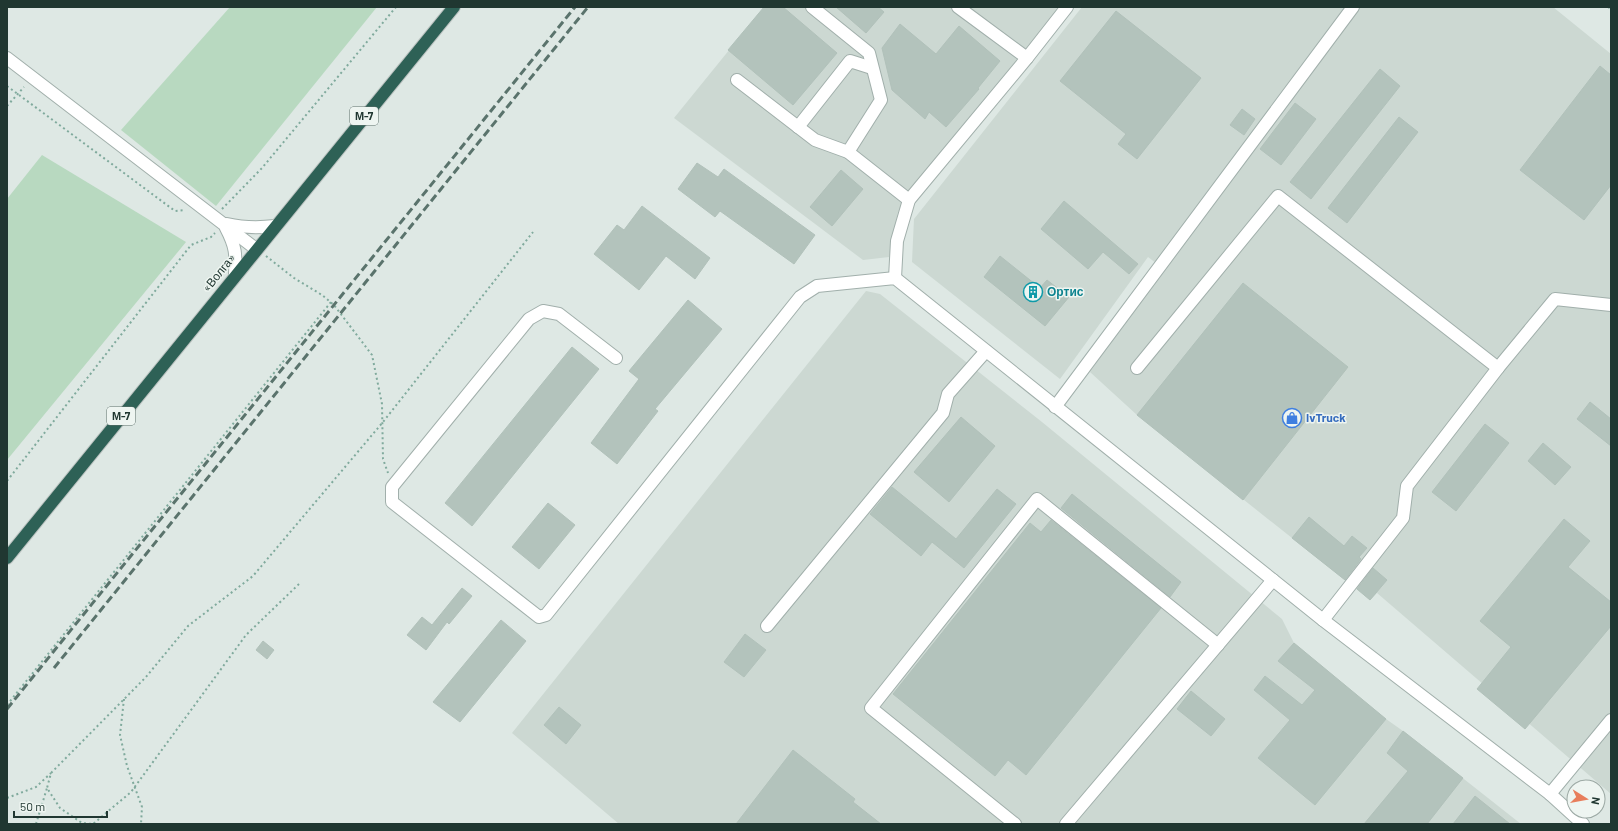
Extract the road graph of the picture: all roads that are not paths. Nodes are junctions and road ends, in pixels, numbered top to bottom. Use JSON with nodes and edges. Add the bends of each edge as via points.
{"nodes":[{"id":1,"x":454,"y":7,"type":"edge"},
{"id":2,"x":812,"y":7,"type":"edge"},
{"id":3,"x":958,"y":7,"type":"edge"},
{"id":4,"x":1067,"y":7,"type":"edge"},
{"id":5,"x":1352,"y":7,"type":"edge"},
{"id":6,"x":7,"y":58,"type":"edge"},
{"id":7,"x":1027,"y":58,"type":"junction"},
{"id":8,"x":872,"y":68,"type":"junction"},
{"id":9,"x":738,"y":80,"type":"dead end"},
{"id":10,"x":798,"y":127,"type":"junction"},
{"id":11,"x":848,"y":152,"type":"junction"},
{"id":12,"x":909,"y":200,"type":"junction"},
{"id":13,"x":219,"y":220,"type":"junction"},
{"id":14,"x":275,"y":226,"type":"junction"},
{"id":15,"x":256,"y":249,"type":"junction"},
{"id":16,"x":235,"y":275,"type":"junction"},
{"id":17,"x":895,"y":278,"type":"junction"},
{"id":18,"x":1611,"y":305,"type":"edge"},
{"id":19,"x":986,"y":351,"type":"junction"},
{"id":20,"x":616,"y":358,"type":"dead end"},
{"id":21,"x":1136,"y":368,"type":"dead end"},
{"id":22,"x":1498,"y":368,"type":"junction"},
{"id":23,"x":1055,"y":406,"type":"junction"},
{"id":24,"x":7,"y":558,"type":"edge"},
{"id":25,"x":1273,"y":580,"type":"junction"},
{"id":26,"x":1323,"y":620,"type":"junction"},
{"id":27,"x":767,"y":626,"type":"dead end"},
{"id":28,"x":1218,"y":645,"type":"junction"},
{"id":29,"x":1611,"y":720,"type":"edge"},
{"id":30,"x":1550,"y":794,"type":"junction"},
{"id":31,"x":1015,"y":824,"type":"edge"},
{"id":32,"x":1066,"y":824,"type":"edge"},
{"id":33,"x":1583,"y":824,"type":"edge"}],
"edges":[{"from":1,"to":14,"type":"highway","name":"«Волга»","number":"М-7"},
{"from":2,"to":8,"type":"street","via":[[869,53]]},
{"from":3,"to":7,"type":"street"},
{"from":4,"to":7,"type":"street"},
{"from":5,"to":23,"type":"street"},
{"from":6,"to":13,"type":"street"},
{"from":7,"to":12,"type":"street"},
{"from":8,"to":10,"type":"street","via":[[850,61]]},
{"from":8,"to":11,"type":"street","via":[[881,100]]},
{"from":9,"to":10,"type":"street"},
{"from":10,"to":11,"type":"street","via":[[816,140]]},
{"from":11,"to":12,"type":"street"},
{"from":12,"to":17,"type":"street","via":[[897,241]]},
{"from":13,"to":14,"type":"street","via":[[243,227]]},
{"from":13,"to":15,"type":"street"},
{"from":13,"to":16,"type":"street","via":[[234,243]]},
{"from":14,"to":15,"type":"highway","name":"«Волга»","number":"М-7"},
{"from":15,"to":16,"type":"highway","name":"«Волга»","number":"М-7"},
{"from":16,"to":24,"type":"highway","name":"«Волга»","number":"М-7"},
{"from":17,"to":19,"type":"street"},
{"from":17,"to":20,"type":"street","via":[[817,286],[800,296],[546,615],[539,617],[392,502],[392,487],[529,319],[544,311],[559,314]]},
{"from":18,"to":22,"type":"street","via":[[1555,299]]},
{"from":19,"to":23,"type":"street"},
{"from":19,"to":27,"type":"street","via":[[948,394],[943,413]]},
{"from":21,"to":22,"type":"street","via":[[1278,196]]},
{"from":22,"to":26,"type":"street","via":[[1407,486],[1403,518]]},
{"from":23,"to":25,"type":"street"},
{"from":25,"to":26,"type":"street"},
{"from":25,"to":28,"type":"street"},
{"from":26,"to":30,"type":"street"},
{"from":28,"to":31,"type":"street","via":[[1037,499],[871,708]]},
{"from":28,"to":32,"type":"street"},
{"from":29,"to":30,"type":"street"},
{"from":30,"to":33,"type":"street"}]}
